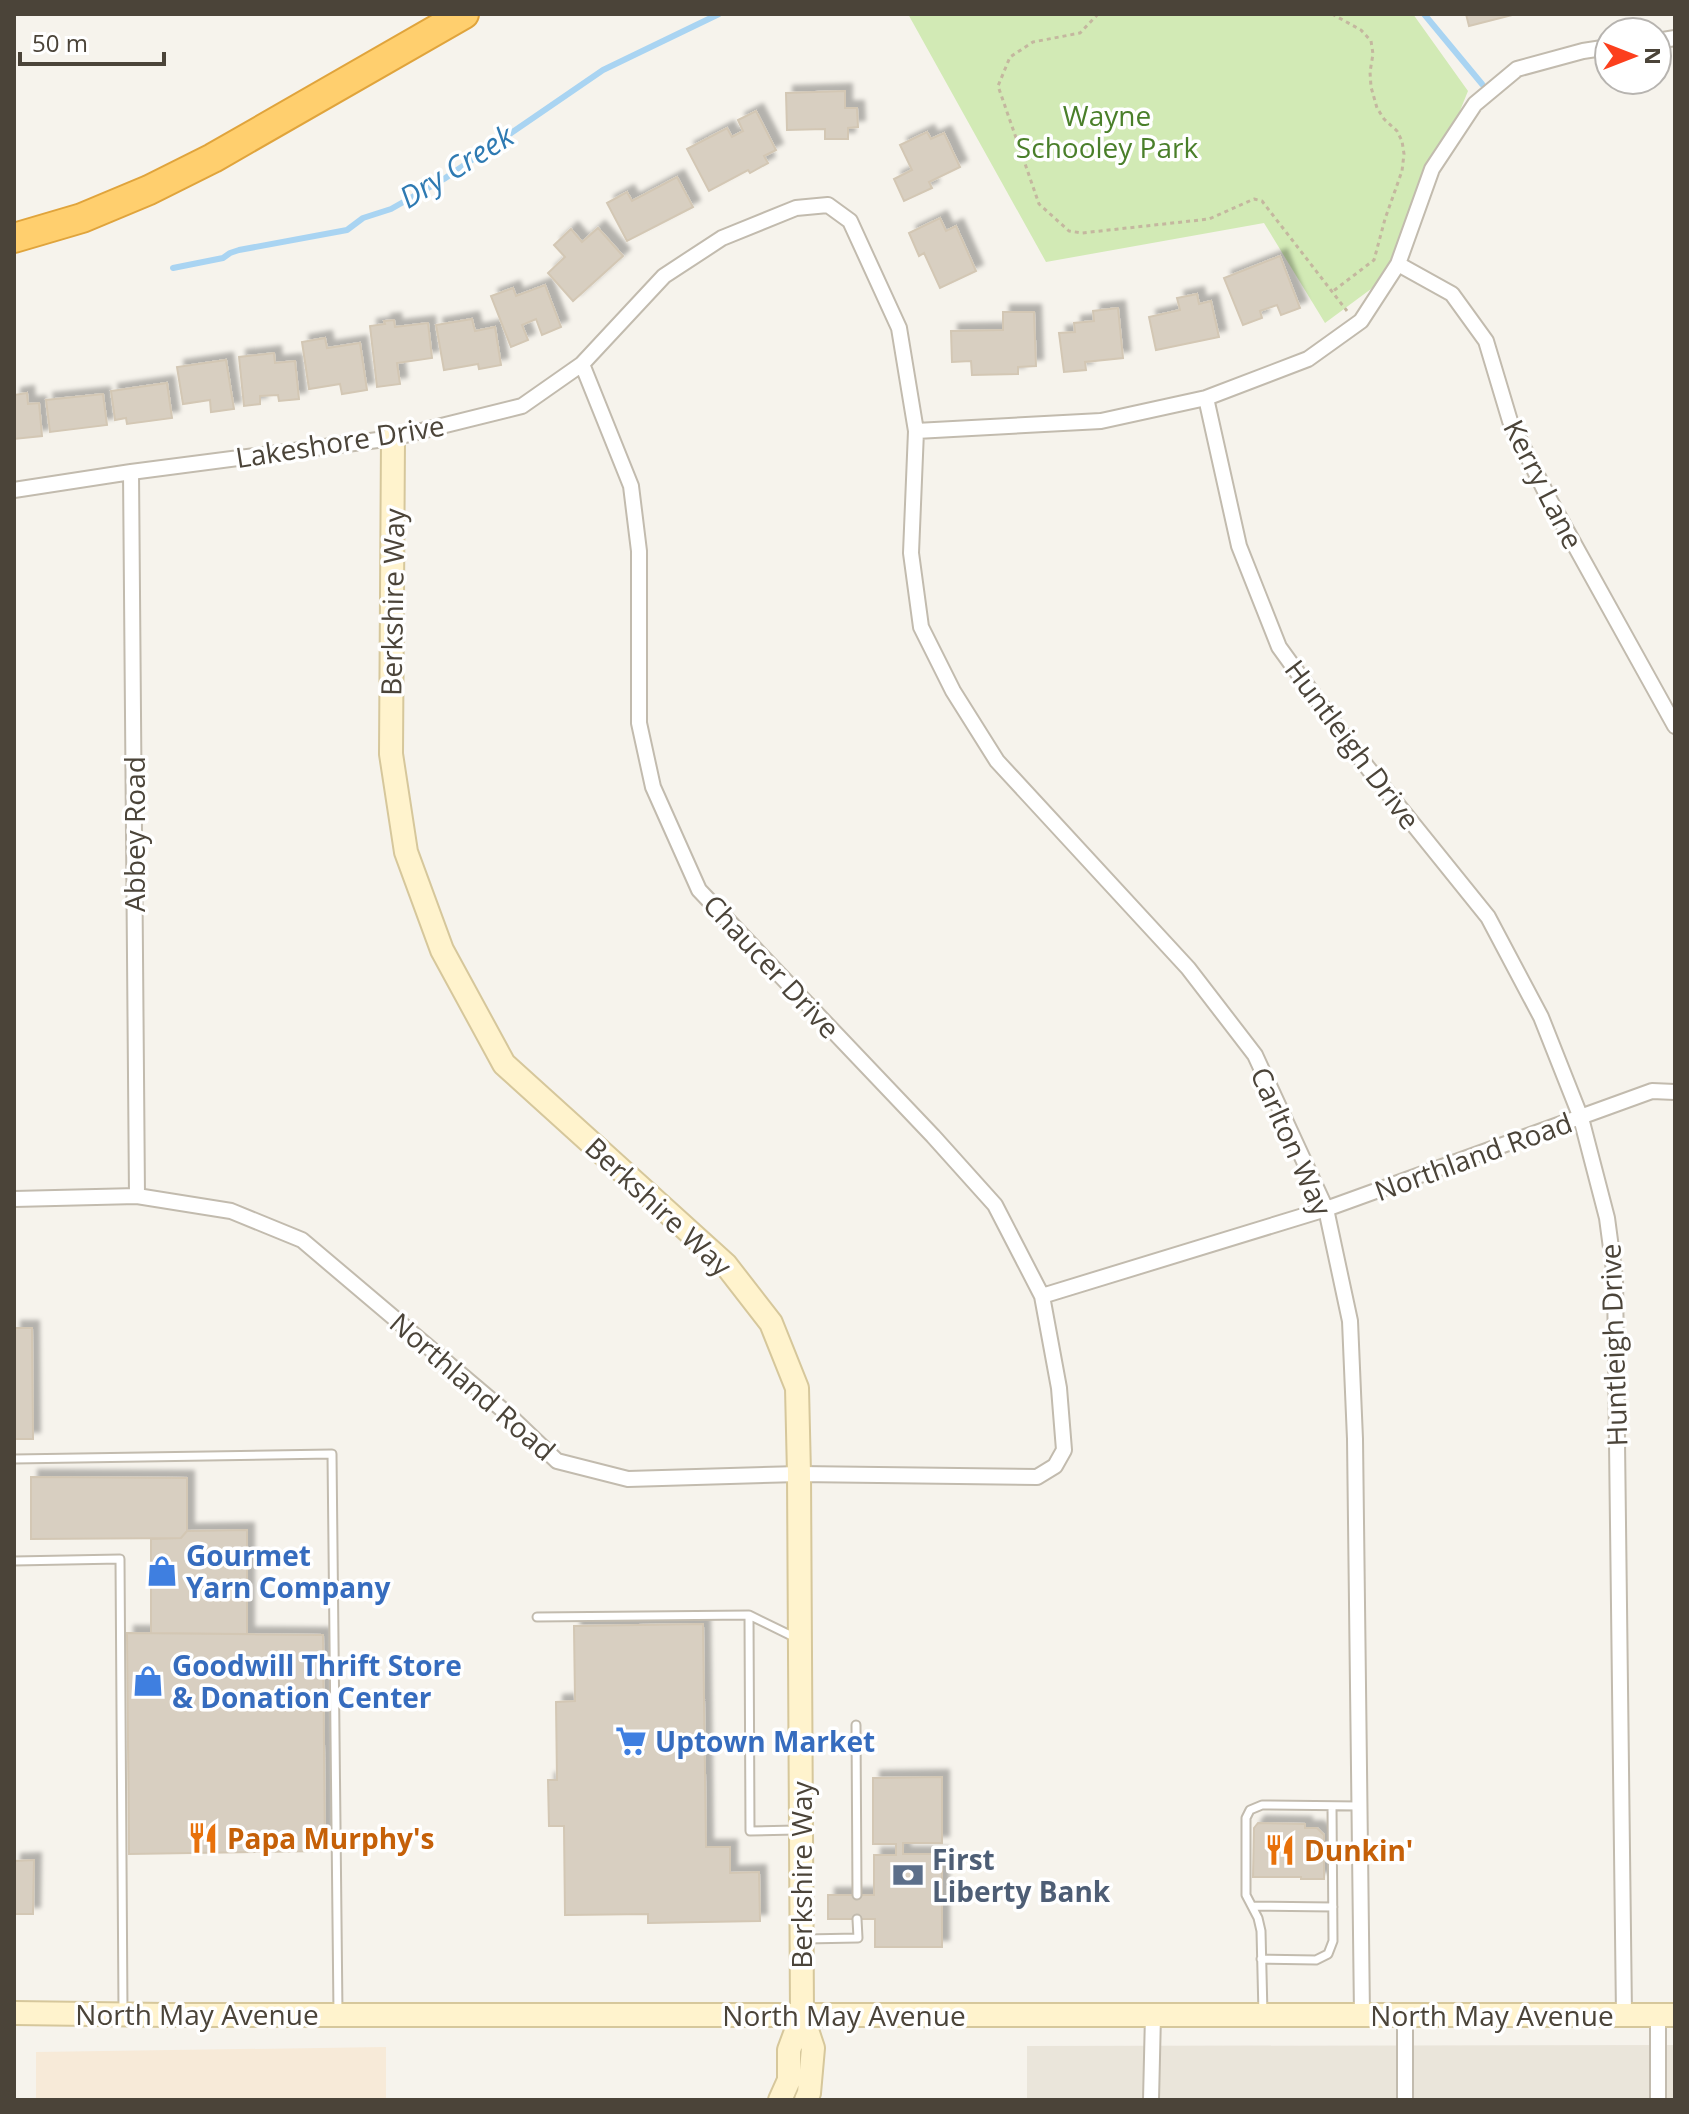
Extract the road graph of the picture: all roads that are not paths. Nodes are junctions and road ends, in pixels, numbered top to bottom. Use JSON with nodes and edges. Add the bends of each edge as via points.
{"nodes":[{"id":1,"x":464,"y":14,"type":"edge"},
{"id":2,"x":1593,"y":49,"type":"edge"},
{"id":3,"x":14,"y":238,"type":"edge"},
{"id":4,"x":1398,"y":264,"type":"junction"},
{"id":5,"x":582,"y":364,"type":"junction"},
{"id":6,"x":1206,"y":398,"type":"junction"},
{"id":7,"x":916,"y":431,"type":"junction"},
{"id":8,"x":393,"y":438,"type":"junction"},
{"id":9,"x":131,"y":472,"type":"junction"},
{"id":10,"x":14,"y":490,"type":"edge"},
{"id":11,"x":1675,"y":726,"type":"edge"},
{"id":12,"x":1675,"y":1092,"type":"edge"},
{"id":13,"x":1581,"y":1118,"type":"junction"},
{"id":14,"x":137,"y":1196,"type":"junction"},
{"id":15,"x":14,"y":1199,"type":"edge"},
{"id":16,"x":1326,"y":1209,"type":"junction"},
{"id":17,"x":1042,"y":1296,"type":"junction"},
{"id":18,"x":14,"y":1459,"type":"edge"},
{"id":19,"x":1055,"y":1466,"type":"joint"},
{"id":20,"x":799,"y":1474,"type":"junction"},
{"id":21,"x":14,"y":1561,"type":"edge"},
{"id":22,"x":749,"y":1615,"type":"junction"},
{"id":23,"x":537,"y":1617,"type":"dead end"},
{"id":24,"x":799,"y":1639,"type":"junction"},
{"id":25,"x":856,"y":1725,"type":"dead end"},
{"id":26,"x":1332,"y":1806,"type":"junction"},
{"id":27,"x":1359,"y":1806,"type":"junction"},
{"id":28,"x":801,"y":1830,"type":"junction"},
{"id":29,"x":857,"y":1895,"type":"dead end"},
{"id":30,"x":1252,"y":1906,"type":"junction"},
{"id":31,"x":1333,"y":1907,"type":"junction"},
{"id":32,"x":857,"y":1919,"type":"dead end"},
{"id":33,"x":802,"y":1939,"type":"junction"},
{"id":34,"x":1261,"y":1959,"type":"junction"},
{"id":35,"x":14,"y":2013,"type":"edge"},
{"id":36,"x":123,"y":2013,"type":"junction"},
{"id":37,"x":338,"y":2015,"type":"junction"},
{"id":38,"x":802,"y":2015,"type":"junction"},
{"id":39,"x":1153,"y":2015,"type":"junction"},
{"id":40,"x":1263,"y":2015,"type":"junction"},
{"id":41,"x":1362,"y":2015,"type":"junction"},
{"id":42,"x":1405,"y":2015,"type":"junction"},
{"id":43,"x":1624,"y":2015,"type":"junction"},
{"id":44,"x":1666,"y":2015,"type":"edge"},
{"id":45,"x":780,"y":2100,"type":"edge"},
{"id":46,"x":806,"y":2100,"type":"edge"},
{"id":47,"x":1151,"y":2100,"type":"edge"},
{"id":48,"x":1405,"y":2100,"type":"edge"},
{"id":49,"x":1658,"y":2100,"type":"edge"}],
"edges":[{"from":1,"to":3,"type":"highway","via":[[149,190]]},
{"from":2,"to":4,"type":"street","via":[[1517,69],[1475,104],[1432,169]]},
{"from":4,"to":6,"type":"street","via":[[1361,321],[1308,359]]},
{"from":4,"to":11,"type":"street","name":"Kerry Lane","via":[[1452,294],[1486,341],[1510,421]]},
{"from":5,"to":7,"type":"street","name":"Lakeshore Drive","via":[[664,276],[722,238],[796,208],[828,205],[850,221],[899,328]]},
{"from":5,"to":8,"type":"street","name":"Lakeshore Drive","via":[[522,406]]},
{"from":5,"to":17,"type":"street","name":"Chaucer Drive","via":[[631,486],[639,551],[639,723],[653,787],[699,890],[995,1205]]},
{"from":6,"to":7,"type":"street","via":[[1101,421]]},
{"from":6,"to":13,"type":"street","name":"Huntleigh Drive","via":[[1239,546],[1279,647],[1355,752],[1488,917],[1541,1017]]},
{"from":7,"to":16,"type":"street","name":"Carlton Way","via":[[911,553],[921,627],[953,691],[997,761],[1188,968],[1255,1055]]},
{"from":8,"to":9,"type":"street","name":"Lakeshore Drive"},
{"from":8,"to":20,"type":"street","name":"Berkshire Way","via":[[391,754],[406,852],[442,950],[504,1064],[726,1265],[771,1323],[797,1388]]},
{"from":9,"to":10,"type":"street","name":"Lakeshore Drive"},
{"from":9,"to":14,"type":"street","name":"Abbey Road"},
{"from":12,"to":13,"type":"street","name":"Northland Road","via":[[1652,1091]]},
{"from":13,"to":16,"type":"street","name":"Northland Road"},
{"from":13,"to":43,"type":"street","name":"Huntleigh Drive","via":[[1607,1218],[1615,1278]]},
{"from":14,"to":15,"type":"street","name":"Northland Road"},
{"from":14,"to":20,"type":"street","name":"Northland Road","via":[[231,1211],[302,1240],[557,1461],[628,1479]]},
{"from":16,"to":17,"type":"street","name":"Northland Road"},
{"from":16,"to":27,"type":"street","name":"Carlton Way","via":[[1350,1321]]},
{"from":17,"to":19,"type":"street","name":"Chaucer Drive","via":[[1064,1450]]},
{"from":18,"to":37,"type":"lane","via":[[332,1454]]},
{"from":19,"to":20,"type":"street","name":"Northland Road","via":[[1037,1477]]},
{"from":20,"to":24,"type":"street","name":"Berkshire Way"},
{"from":21,"to":36,"type":"lane","via":[[120,1559]]},
{"from":22,"to":23,"type":"lane"},
{"from":22,"to":24,"type":"lane"},
{"from":22,"to":28,"type":"lane","via":[[750,1831]]},
{"from":24,"to":28,"type":"street","name":"Berkshire Way"},
{"from":25,"to":29,"type":"lane"},
{"from":26,"to":27,"type":"lane"},
{"from":26,"to":30,"type":"lane","via":[[1262,1805],[1250,1810],[1246,1895]]},
{"from":26,"to":31,"type":"lane"},
{"from":27,"to":41,"type":"street","name":"Carlton Way"},
{"from":28,"to":33,"type":"street","name":"Berkshire Way"},
{"from":30,"to":31,"type":"lane"},
{"from":30,"to":34,"type":"lane","via":[[1261,1931]]},
{"from":31,"to":34,"type":"lane","via":[[1328,1954],[1316,1960]]},
{"from":32,"to":33,"type":"lane","via":[[858,1938]]},
{"from":33,"to":38,"type":"street","name":"Berkshire Way"},
{"from":34,"to":40,"type":"lane"},
{"from":35,"to":36,"type":"street","name":"North May Avenue"},
{"from":36,"to":37,"type":"street","name":"North May Avenue"},
{"from":37,"to":38,"type":"street","name":"North May Avenue"},
{"from":38,"to":39,"type":"street","name":"North May Avenue"},
{"from":38,"to":45,"type":"street"},
{"from":38,"to":46,"type":"street","via":[[813,2048]]},
{"from":39,"to":40,"type":"street","name":"North May Avenue"},
{"from":39,"to":47,"type":"street"},
{"from":40,"to":41,"type":"street","name":"North May Avenue"},
{"from":41,"to":42,"type":"street","name":"North May Avenue"},
{"from":42,"to":43,"type":"street","name":"North May Avenue"},
{"from":42,"to":48,"type":"street"},
{"from":43,"to":44,"type":"street","name":"North May Avenue"},
{"from":44,"to":49,"type":"street"}]}
